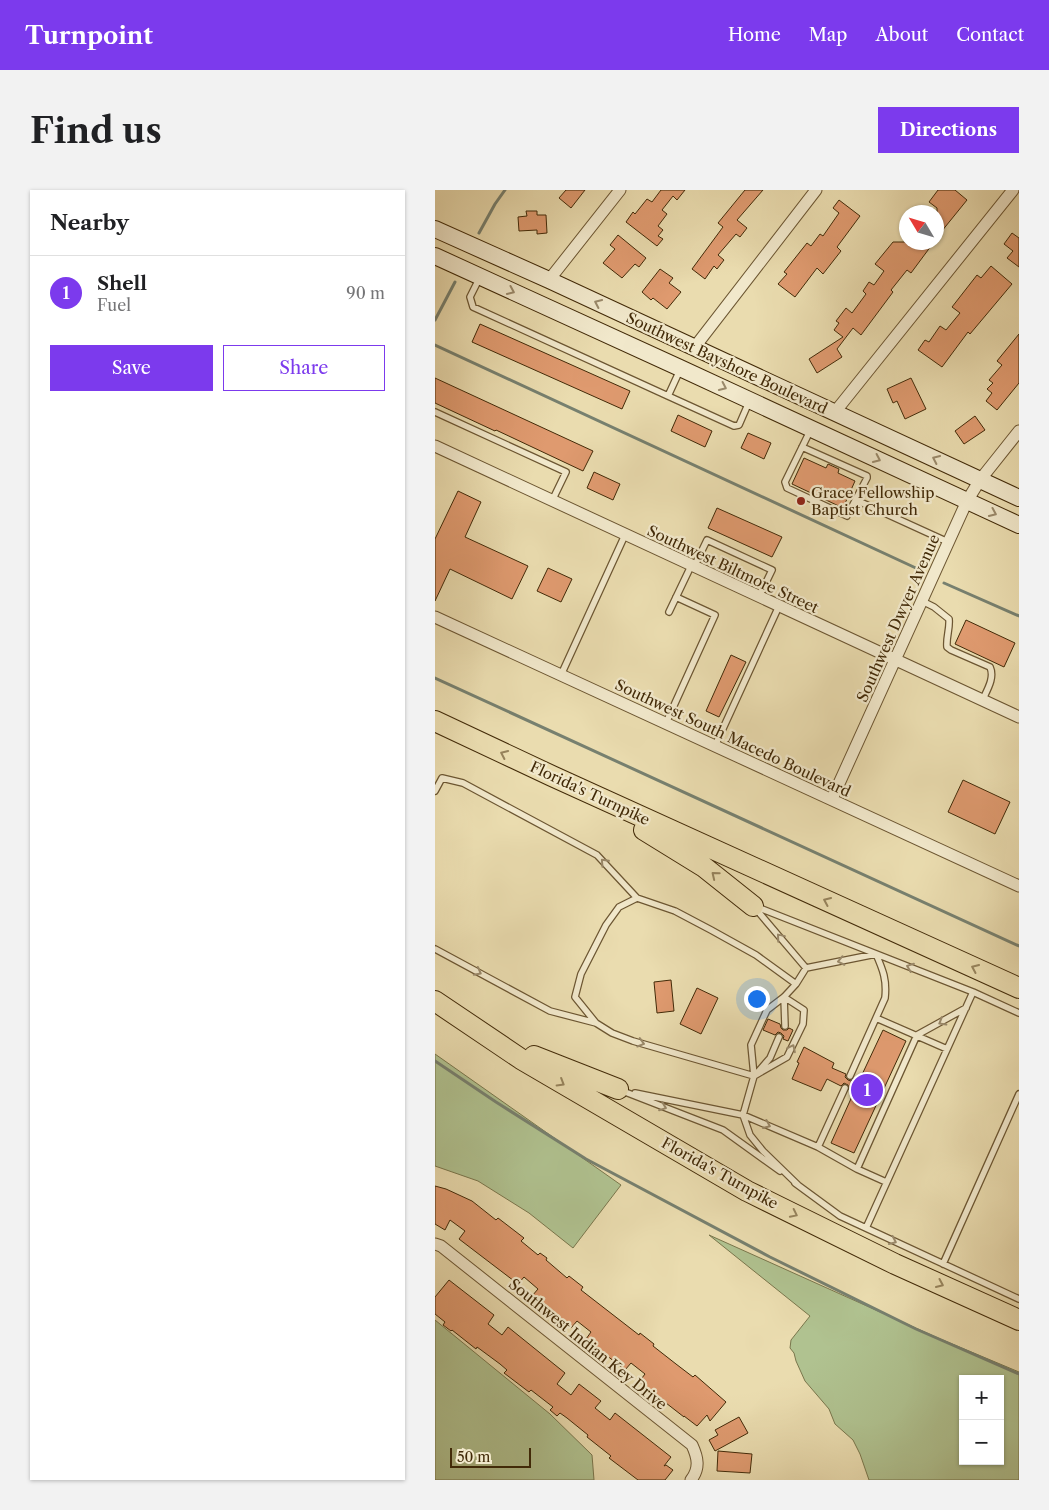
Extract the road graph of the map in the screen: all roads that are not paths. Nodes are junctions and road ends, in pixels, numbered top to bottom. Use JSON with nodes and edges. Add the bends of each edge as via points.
{"nodes":[{"id":1,"x":620,"y":190,"type":"edge"},
{"id":2,"x":816,"y":190,"type":"edge"},
{"id":3,"x":1013,"y":190,"type":"edge"},
{"id":4,"x":435,"y":229,"type":"edge"},
{"id":5,"x":435,"y":256,"type":"edge"},
{"id":6,"x":480,"y":276,"type":"junction"},
{"id":7,"x":549,"y":280,"type":"junction"},
{"id":8,"x":572,"y":318,"type":"junction"},
{"id":9,"x":694,"y":348,"type":"junction"},
{"id":10,"x":685,"y":370,"type":"junction"},
{"id":11,"x":668,"y":396,"type":"junction"},
{"id":12,"x":751,"y":400,"type":"junction"},
{"id":13,"x":809,"y":400,"type":"junction"},
{"id":14,"x":435,"y":412,"type":"edge"},
{"id":15,"x":835,"y":412,"type":"junction"},
{"id":16,"x":811,"y":428,"type":"junction"},
{"id":17,"x":1019,"y":431,"type":"edge"},
{"id":18,"x":435,"y":446,"type":"edge"},
{"id":19,"x":802,"y":447,"type":"junction"},
{"id":20,"x":980,"y":480,"type":"junction"},
{"id":21,"x":1019,"y":498,"type":"edge"},
{"id":22,"x":856,"y":500,"type":"junction"},
{"id":23,"x":552,"y":501,"type":"junction"},
{"id":24,"x":967,"y":501,"type":"junction"},
{"id":25,"x":1019,"y":525,"type":"edge"},
{"id":26,"x":625,"y":535,"type":"junction"},
{"id":27,"x":949,"y":542,"type":"junction"},
{"id":28,"x":693,"y":566,"type":"junction"},
{"id":29,"x":676,"y":597,"type":"junction"},
{"id":30,"x":759,"y":597,"type":"junction"},
{"id":31,"x":922,"y":601,"type":"junction"},
{"id":32,"x":779,"y":606,"type":"junction"},
{"id":33,"x":669,"y":612,"type":"dead end"},
{"id":34,"x":435,"y":617,"type":"edge"},
{"id":35,"x":895,"y":660,"type":"junction"},
{"id":36,"x":561,"y":675,"type":"junction"},
{"id":37,"x":983,"y":700,"type":"junction"},
{"id":38,"x":1019,"y":717,"type":"edge"},
{"id":39,"x":435,"y":721,"type":"edge"},
{"id":40,"x":666,"y":723,"type":"junction"},
{"id":41,"x":715,"y":746,"type":"junction"},
{"id":42,"x":552,"y":776,"type":"junction"},
{"id":43,"x":435,"y":790,"type":"edge"},
{"id":44,"x":832,"y":799,"type":"junction"},
{"id":45,"x":1019,"y":886,"type":"edge"},
{"id":46,"x":637,"y":898,"type":"junction"},
{"id":47,"x":753,"y":906,"type":"junction"},
{"id":48,"x":435,"y":948,"type":"edge"},
{"id":49,"x":876,"y":954,"type":"junction"},
{"id":50,"x":806,"y":968,"type":"junction"},
{"id":51,"x":796,"y":984,"type":"junction"},
{"id":52,"x":1019,"y":988,"type":"edge"},
{"id":53,"x":973,"y":992,"type":"junction"},
{"id":54,"x":784,"y":997,"type":"junction"},
{"id":55,"x":435,"y":1001,"type":"edge"},
{"id":56,"x":966,"y":1008,"type":"junction"},
{"id":57,"x":1019,"y":1013,"type":"edge"},
{"id":58,"x":877,"y":1018,"type":"junction"},
{"id":59,"x":461,"y":1019,"type":"junction"},
{"id":60,"x":596,"y":1024,"type":"junction"},
{"id":61,"x":785,"y":1026,"type":"dead end"},
{"id":62,"x":917,"y":1036,"type":"junction"},
{"id":63,"x":779,"y":1037,"type":"dead end"},
{"id":64,"x":947,"y":1049,"type":"junction"},
{"id":65,"x":754,"y":1076,"type":"junction"},
{"id":66,"x":850,"y":1076,"type":"dead end"},
{"id":67,"x":845,"y":1088,"type":"dead end"},
{"id":68,"x":618,"y":1089,"type":"junction"},
{"id":69,"x":1019,"y":1094,"type":"edge"},
{"id":70,"x":743,"y":1115,"type":"junction"},
{"id":71,"x":817,"y":1146,"type":"junction"},
{"id":72,"x":857,"y":1169,"type":"junction"},
{"id":73,"x":886,"y":1182,"type":"junction"},
{"id":74,"x":798,"y":1184,"type":"junction"},
{"id":75,"x":866,"y":1228,"type":"junction"},
{"id":76,"x":435,"y":1244,"type":"edge"},
{"id":77,"x":943,"y":1264,"type":"junction"},
{"id":78,"x":1019,"y":1299,"type":"edge"},
{"id":79,"x":1019,"y":1320,"type":"edge"},
{"id":80,"x":691,"y":1480,"type":"edge"}],
"edges":[{"from":1,"to":7,"type":"street"},
{"from":2,"to":9,"type":"street"},
{"from":3,"to":15,"type":"street"},
{"from":4,"to":7,"type":"main road","name":"Southwest Bayshore Boulevard"},
{"from":5,"to":6,"type":"main road","name":"Southwest Bayshore Boulevard"},
{"from":6,"to":8,"type":"main road","name":"Southwest Bayshore Boulevard","one_way":true},
{"from":6,"to":11,"type":"lane","via":[[470,297],[473,307]]},
{"from":9,"to":7,"type":"main road","name":"Southwest Bayshore Boulevard","one_way":true},
{"from":8,"to":9,"type":"main road","via":[[579,316],[596,320],[663,352],[684,353]]},
{"from":8,"to":10,"type":"main road","name":"Southwest Bayshore Boulevard"},
{"from":9,"to":13,"type":"main road","name":"Southwest Bayshore Boulevard"},
{"from":10,"to":11,"type":"lane"},
{"from":10,"to":12,"type":"main road","name":"Southwest Bayshore Boulevard","one_way":true},
{"from":10,"to":13,"type":"main road","via":[[706,363],[791,402]]},
{"from":11,"to":12,"type":"lane","via":[[734,426],[739,424]]},
{"from":12,"to":16,"type":"main road","name":"Southwest Bayshore Boulevard"},
{"from":13,"to":15,"type":"main road","name":"Southwest Bayshore Boulevard"},
{"from":14,"to":23,"type":"lane","via":[[566,472]]},
{"from":20,"to":15,"type":"main road","name":"Southwest Bayshore Boulevard","one_way":true},
{"from":16,"to":19,"type":"lane"},
{"from":16,"to":24,"type":"main road","name":"Southwest Bayshore Boulevard","one_way":true},
{"from":17,"to":20,"type":"street","name":"Southwest Dwyer Avenue"},
{"from":18,"to":23,"type":"street","name":"Southwest Biltmore Street"},
{"from":19,"to":22,"type":"lane","via":[[867,476]]},
{"from":19,"to":22,"type":"lane","via":[[785,482],[787,488],[847,516]]},
{"from":20,"to":21,"type":"main road","name":"Southwest Bayshore Boulevard"},
{"from":20,"to":24,"type":"street","name":"Southwest Dwyer Avenue"},
{"from":22,"to":27,"type":"lane"},
{"from":23,"to":26,"type":"street","name":"Southwest Biltmore Street"},
{"from":24,"to":25,"type":"main road","name":"Southwest Bayshore Boulevard","one_way":true},
{"from":24,"to":27,"type":"street","name":"Southwest Dwyer Avenue"},
{"from":26,"to":28,"type":"street","name":"Southwest Biltmore Street"},
{"from":26,"to":36,"type":"lane"},
{"from":27,"to":31,"type":"street","name":"Southwest Dwyer Avenue"},
{"from":28,"to":29,"type":"lane"},
{"from":28,"to":30,"type":"street","name":"Southwest Biltmore Street"},
{"from":28,"to":30,"type":"lane","via":[[707,540],[772,570]]},
{"from":29,"to":33,"type":"lane"},
{"from":29,"to":40,"type":"lane","via":[[715,615]]},
{"from":30,"to":32,"type":"street","name":"Southwest Biltmore Street"},
{"from":31,"to":35,"type":"street","name":"Southwest Dwyer Avenue"},
{"from":31,"to":37,"type":"lane","via":[[949,620],[947,647],[991,669],[991,680]]},
{"from":32,"to":35,"type":"street","name":"Southwest Biltmore Street"},
{"from":32,"to":41,"type":"lane"},
{"from":34,"to":36,"type":"street","name":"Southwest South Macedo Boulevard"},
{"from":35,"to":37,"type":"street","name":"Southwest Biltmore Street"},
{"from":35,"to":44,"type":"street","name":"Southwest Dwyer Avenue"},
{"from":36,"to":40,"type":"street","name":"Southwest South Macedo Boulevard"},
{"from":37,"to":38,"type":"street","name":"Southwest Biltmore Street"},
{"from":42,"to":39,"type":"highway","name":"Florida's Turnpike","one_way":true},
{"from":40,"to":41,"type":"street","name":"Southwest South Macedo Boulevard"},
{"from":41,"to":44,"type":"street","name":"Southwest South Macedo Boulevard"},
{"from":47,"to":42,"type":"highway","one_way":true,"via":[[704,867],[651,833],[586,801]]},
{"from":52,"to":42,"type":"highway","name":"Florida's Turnpike","one_way":true},
{"from":46,"to":43,"type":"lane","one_way":true,"via":[[597,855],[471,787],[442,778]]},
{"from":44,"to":45,"type":"street","name":"Southwest South Macedo Boulevard"},
{"from":46,"to":51,"type":"lane","via":[[675,910],[756,955]]},
{"from":46,"to":60,"type":"lane","via":[[619,907],[581,974],[575,997]]},
{"from":47,"to":49,"type":"lane"},
{"from":50,"to":47,"type":"lane","one_way":true},
{"from":48,"to":60,"type":"lane","one_way":true,"via":[[550,1011]]},
{"from":49,"to":50,"type":"lane","one_way":true},
{"from":53,"to":49,"type":"lane","one_way":true},
{"from":49,"to":58,"type":"lane","via":[[887,985]]},
{"from":50,"to":51,"type":"lane"},
{"from":51,"to":54,"type":"lane"},
{"from":53,"to":56,"type":"lane"},
{"from":53,"to":57,"type":"lane"},
{"from":54,"to":61,"type":"lane"},
{"from":54,"to":65,"type":"lane","via":[[767,1010],[751,1045]]},
{"from":65,"to":54,"type":"lane","one_way":true,"via":[[787,1057],[803,1024],[804,1010]]},
{"from":55,"to":59,"type":"highway","name":"Florida's Turnpike"},
{"from":56,"to":62,"type":"lane","one_way":true},
{"from":56,"to":64,"type":"lane"},
{"from":58,"to":62,"type":"lane"},
{"from":58,"to":66,"type":"lane"},
{"from":59,"to":68,"type":"highway","via":[[534,1056]]},
{"from":59,"to":79,"type":"highway","name":"Florida's Turnpike","one_way":true,"via":[[521,1059],[747,1190],[895,1264]]},
{"from":60,"to":65,"type":"lane","one_way":true,"via":[[633,1041]]},
{"from":62,"to":64,"type":"lane"},
{"from":62,"to":72,"type":"lane"},
{"from":63,"to":65,"type":"lane","via":[[770,1058]]},
{"from":64,"to":73,"type":"lane"},
{"from":65,"to":70,"type":"lane"},
{"from":67,"to":71,"type":"lane"},
{"from":68,"to":70,"type":"lane"},
{"from":68,"to":74,"type":"lane","one_way":true,"via":[[723,1130]]},
{"from":69,"to":77,"type":"lane"},
{"from":70,"to":71,"type":"lane","one_way":true},
{"from":70,"to":74,"type":"lane","via":[[750,1135]]},
{"from":71,"to":72,"type":"lane"},
{"from":72,"to":73,"type":"lane"},
{"from":73,"to":75,"type":"lane"},
{"from":74,"to":75,"type":"lane","via":[[840,1216]]},
{"from":75,"to":77,"type":"lane","one_way":true},
{"from":76,"to":80,"type":"street","name":"Southwest Indian Key Drive","via":[[692,1445],[697,1456],[696,1474]]},
{"from":77,"to":78,"type":"lane"}]}
